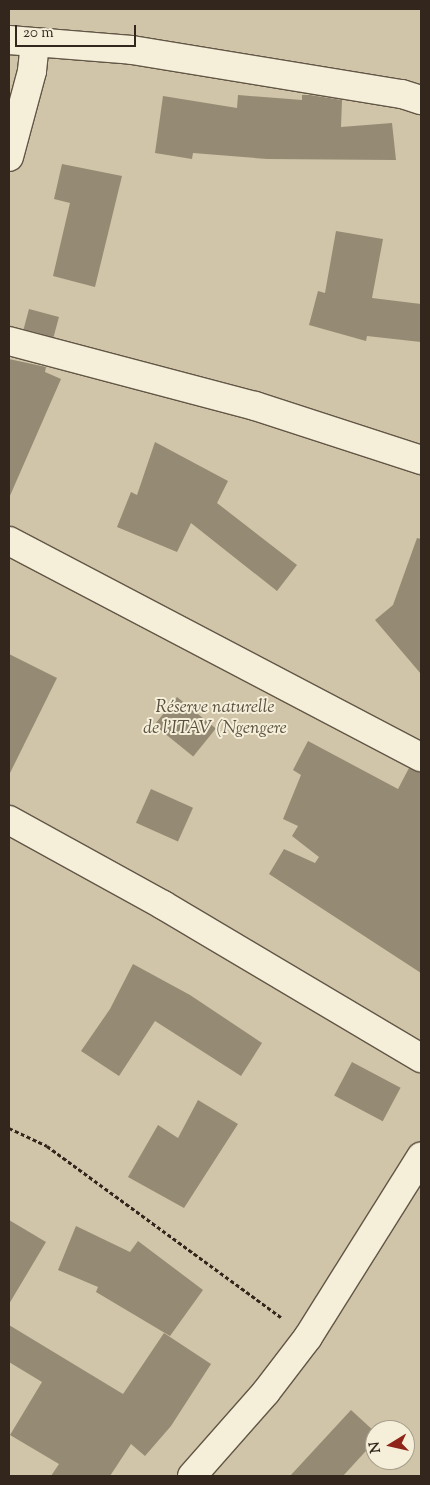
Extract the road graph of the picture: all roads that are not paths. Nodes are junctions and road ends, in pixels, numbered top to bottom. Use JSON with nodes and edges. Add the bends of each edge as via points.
{"nodes":[{"id":1,"x":22,"y":41,"type":"edge"},
{"id":2,"x":421,"y":100,"type":"edge"},
{"id":3,"x":9,"y":157,"type":"edge"},
{"id":4,"x":9,"y":341,"type":"edge"},
{"id":5,"x":421,"y":460,"type":"edge"},
{"id":6,"x":9,"y":541,"type":"edge"},
{"id":7,"x":421,"y":757,"type":"edge"},
{"id":8,"x":9,"y":820,"type":"edge"},
{"id":9,"x":421,"y":1058,"type":"edge"},
{"id":10,"x":421,"y":1157,"type":"edge"},
{"id":11,"x":192,"y":1476,"type":"edge"}],
"edges":[{"from":1,"to":2,"type":"street","via":[[132,50],[242,66]]},
{"from":1,"to":3,"type":"street","via":[[32,71]]},
{"from":4,"to":5,"type":"street","via":[[254,406]]},
{"from":6,"to":7,"type":"street"},
{"from":8,"to":9,"type":"street","via":[[163,905]]},
{"from":10,"to":11,"type":"street","via":[[308,1337],[266,1392]]}]}
